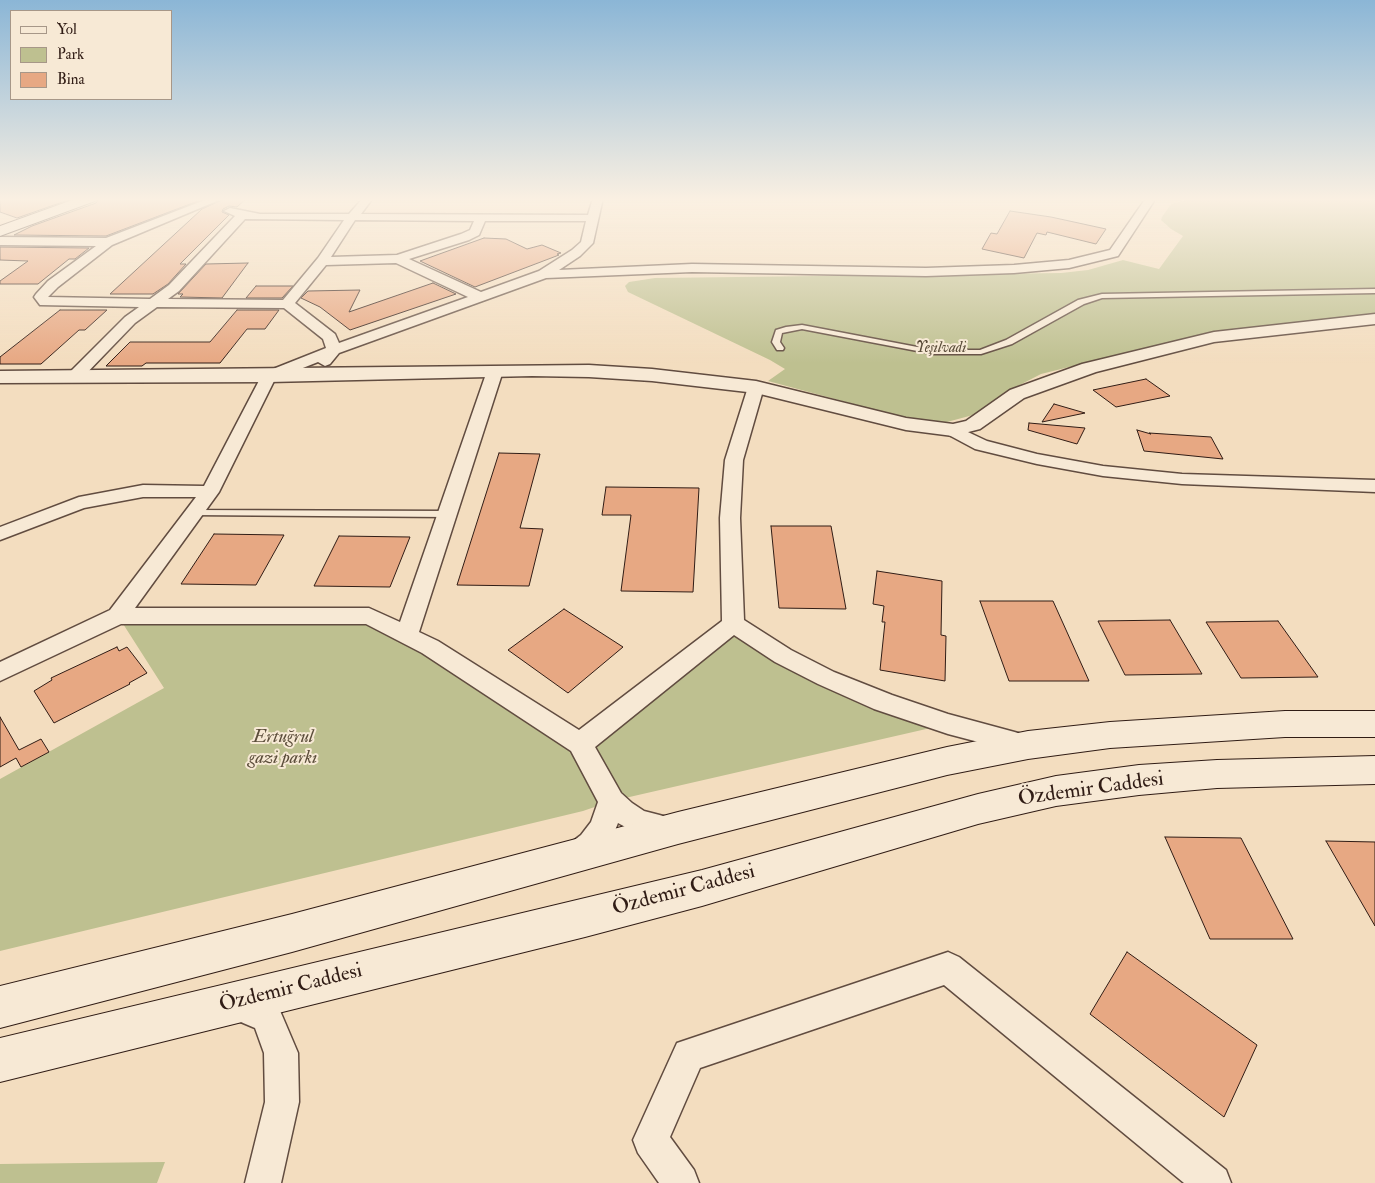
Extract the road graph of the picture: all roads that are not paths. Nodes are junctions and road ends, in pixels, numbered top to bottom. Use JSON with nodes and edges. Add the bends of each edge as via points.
{"nodes":[{"id":1,"x":93,"y":253,"type":"edge"},
{"id":2,"x":206,"y":253,"type":"edge"},
{"id":3,"x":327,"y":253,"type":"edge"},
{"id":4,"x":416,"y":253,"type":"edge"},
{"id":5,"x":576,"y":253,"type":"edge"},
{"id":6,"x":1113,"y":253,"type":"edge"},
{"id":7,"x":398,"y":259,"type":"junction"},
{"id":8,"x":322,"y":261,"type":"junction"},
{"id":9,"x":544,"y":274,"type":"junction"},
{"id":10,"x":1375,"y":291,"type":"edge"},
{"id":11,"x":480,"y":297,"type":"junction"},
{"id":12,"x":155,"y":303,"type":"junction"},
{"id":13,"x":287,"y":304,"type":"junction"},
{"id":14,"x":1375,"y":319,"type":"edge"},
{"id":15,"x":780,"y":348,"type":"dead end"},
{"id":16,"x":334,"y":350,"type":"junction"},
{"id":17,"x":495,"y":371,"type":"junction"},
{"id":18,"x":330,"y":374,"type":"junction"},
{"id":19,"x":75,"y":376,"type":"junction"},
{"id":20,"x":269,"y":376,"type":"junction"},
{"id":21,"x":0,"y":377,"type":"edge"},
{"id":22,"x":756,"y":387,"type":"junction"},
{"id":23,"x":953,"y":430,"type":"junction"},
{"id":24,"x":1375,"y":486,"type":"edge"},
{"id":25,"x":210,"y":492,"type":"junction"},
{"id":26,"x":195,"y":513,"type":"junction"},
{"id":27,"x":448,"y":514,"type":"junction"},
{"id":28,"x":0,"y":534,"type":"edge"},
{"id":29,"x":118,"y":616,"type":"junction"},
{"id":30,"x":733,"y":624,"type":"junction"},
{"id":31,"x":407,"y":635,"type":"junction"},
{"id":32,"x":0,"y":672,"type":"edge"},
{"id":33,"x":1375,"y":724,"type":"edge"},
{"id":34,"x":580,"y":744,"type":"junction"},
{"id":35,"x":1028,"y":745,"type":"junction"},
{"id":36,"x":1375,"y":770,"type":"edge"},
{"id":37,"x":612,"y":801,"type":"junction"},
{"id":38,"x":678,"y":828,"type":"junction"},
{"id":39,"x":576,"y":856,"type":"junction"},
{"id":40,"x":233,"y":1003,"type":"junction"},
{"id":41,"x":0,"y":1007,"type":"edge"},
{"id":42,"x":0,"y":1060,"type":"edge"},
{"id":43,"x":263,"y":1183,"type":"edge"},
{"id":44,"x":681,"y":1183,"type":"edge"},
{"id":45,"x":1214,"y":1183,"type":"edge"}],
"edges":[{"from":1,"to":12,"type":"street","via":[[53,284],[41,297],[45,302]]},
{"from":2,"to":12,"type":"street"},
{"from":3,"to":8,"type":"street"},
{"from":4,"to":7,"type":"street"},
{"from":5,"to":9,"type":"street"},
{"from":6,"to":9,"type":"street","via":[[1069,264],[1014,269],[926,272],[692,268]]},
{"from":7,"to":8,"type":"street"},
{"from":7,"to":11,"type":"street"},
{"from":8,"to":13,"type":"street"},
{"from":9,"to":11,"type":"street"},
{"from":10,"to":15,"type":"lane","via":[[1102,296],[1081,302],[1009,342],[981,352],[933,352],[802,327],[779,332],[776,342]]},
{"from":11,"to":16,"type":"street"},
{"from":12,"to":13,"type":"street"},
{"from":12,"to":19,"type":"street","via":[[130,320]]},
{"from":13,"to":16,"type":"street","via":[[330,337]]},
{"from":14,"to":23,"type":"street","via":[[1214,337],[1089,368],[1017,394],[973,425]]},
{"from":16,"to":18,"type":"street","via":[[325,361]]},
{"from":16,"to":20,"type":"street"},
{"from":17,"to":18,"type":"street"},
{"from":17,"to":22,"type":"street","via":[[643,374]]},
{"from":17,"to":27,"type":"street"},
{"from":18,"to":20,"type":"street"},
{"from":19,"to":20,"type":"street"},
{"from":19,"to":21,"type":"street"},
{"from":20,"to":25,"type":"street"},
{"from":22,"to":23,"type":"street","via":[[906,424]]},
{"from":22,"to":30,"type":"street","via":[[734,460],[730,518]]},
{"from":23,"to":24,"type":"street","via":[[980,445],[1103,471],[1182,479]]},
{"from":25,"to":26,"type":"street"},
{"from":25,"to":28,"type":"street","via":[[143,491],[79,503]]},
{"from":26,"to":27,"type":"lane"},
{"from":26,"to":29,"type":"street"},
{"from":27,"to":31,"type":"street"},
{"from":29,"to":31,"type":"street","via":[[369,616]]},
{"from":29,"to":32,"type":"street"},
{"from":30,"to":34,"type":"street"},
{"from":30,"to":35,"type":"street","via":[[783,656],[883,702],[948,724]]},
{"from":31,"to":34,"type":"street"},
{"from":33,"to":35,"type":"main road","via":[[1187,729]]},
{"from":34,"to":37,"type":"street"},
{"from":35,"to":38,"type":"main road","via":[[948,761]]},
{"from":36,"to":40,"type":"main road","name":"Özdemir Caddesi","via":[[1217,774],[1056,791],[978,809],[702,888]]},
{"from":37,"to":38,"type":"street","via":[[638,822],[657,828]]},
{"from":37,"to":39,"type":"street","via":[[602,829]]},
{"from":38,"to":39,"type":"main road"},
{"from":39,"to":41,"type":"main road"},
{"from":40,"to":42,"type":"main road","name":"Özdemir Caddesi"},
{"from":40,"to":43,"type":"street","via":[[267,1017],[281,1053],[282,1102]]},
{"from":44,"to":45,"type":"street","via":[[651,1140],[689,1055],[948,968]]}]}
